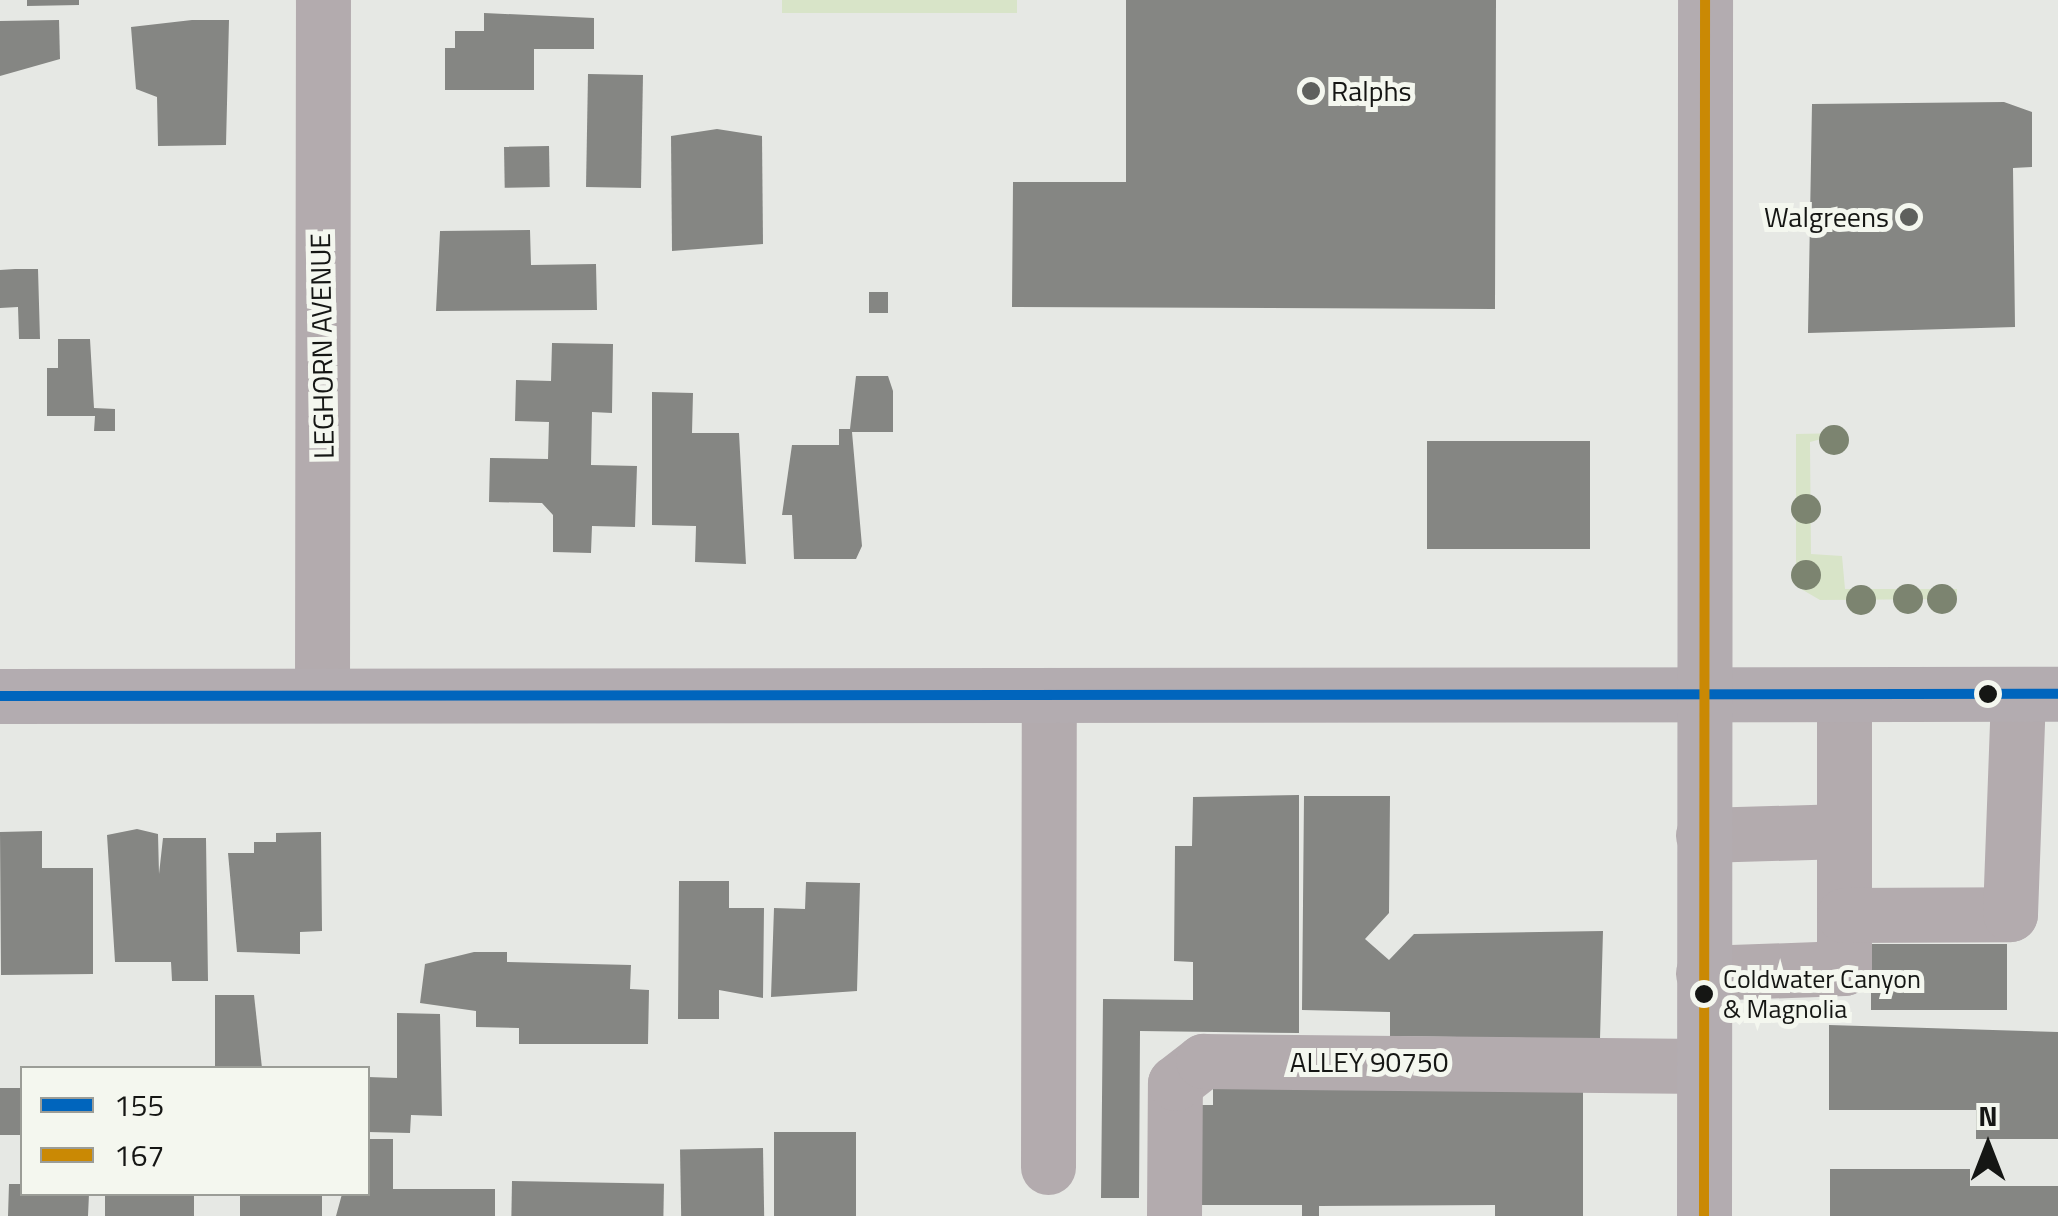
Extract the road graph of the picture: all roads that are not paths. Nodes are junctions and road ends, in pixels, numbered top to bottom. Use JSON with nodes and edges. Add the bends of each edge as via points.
{"nodes":[{"id":1,"x":323,"y":0,"type":"edge"},
{"id":2,"x":1705,"y":0,"type":"edge"},
{"id":3,"x":322,"y":693,"type":"junction"},
{"id":4,"x":2038,"y":694,"type":"edge"},
{"id":5,"x":0,"y":696,"type":"edge"},
{"id":6,"x":1844,"y":697,"type":"junction"},
{"id":7,"x":1049,"y":698,"type":"junction"},
{"id":8,"x":1704,"y":699,"type":"junction"},
{"id":9,"x":1844,"y":831,"type":"junction"},
{"id":10,"x":1703,"y":835,"type":"junction"},
{"id":11,"x":1844,"y":915,"type":"junction"},
{"id":12,"x":1703,"y":973,"type":"junction"},
{"id":13,"x":1704,"y":1066,"type":"junction"},
{"id":14,"x":1048,"y":1167,"type":"dead end"},
{"id":15,"x":1174,"y":1216,"type":"edge"},
{"id":16,"x":1704,"y":1216,"type":"edge"}],
"edges":[{"from":1,"to":3,"type":"street","name":"LEGHORN AVENUE"},
{"from":2,"to":8,"type":"main road"},
{"from":3,"to":5,"type":"main road"},
{"from":3,"to":7,"type":"main road"},
{"from":4,"to":6,"type":"main road"},
{"from":4,"to":11,"type":"street","via":[[2010,914]]},
{"from":6,"to":8,"type":"main road"},
{"from":6,"to":9,"type":"street"},
{"from":7,"to":8,"type":"main road"},
{"from":7,"to":14,"type":"street"},
{"from":8,"to":10,"type":"main road"},
{"from":9,"to":10,"type":"street"},
{"from":9,"to":11,"type":"street"},
{"from":10,"to":12,"type":"main road"},
{"from":11,"to":12,"type":"street","via":[[1844,968]]},
{"from":12,"to":13,"type":"main road"},
{"from":13,"to":15,"type":"street","name":"ALLEY 90750","via":[[1202,1061],[1176,1083]]},
{"from":13,"to":16,"type":"main road"}]}
